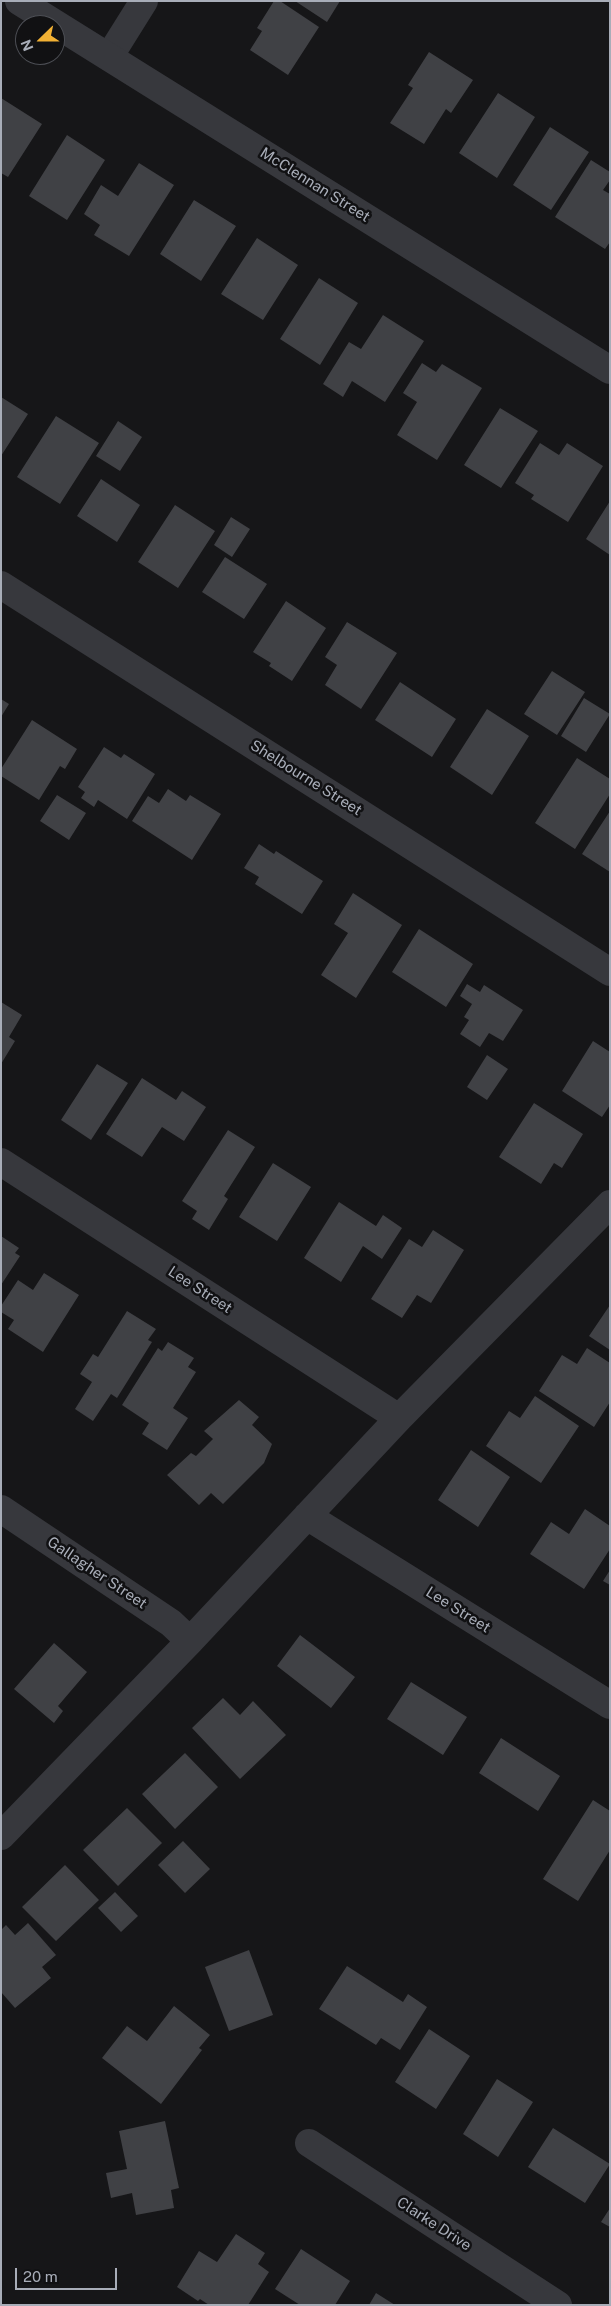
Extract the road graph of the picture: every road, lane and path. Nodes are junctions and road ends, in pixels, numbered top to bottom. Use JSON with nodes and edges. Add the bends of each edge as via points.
{"nodes":[{"id":1,"x":19,"y":1,"type":"edge"},
{"id":2,"x":144,"y":1,"type":"edge"},
{"id":3,"x":109,"y":57,"type":"junction"},
{"id":4,"x":610,"y":370,"type":"edge"},
{"id":5,"x":1,"y":585,"type":"edge"},
{"id":6,"x":610,"y":972,"type":"edge"},
{"id":7,"x":1,"y":1162,"type":"edge"},
{"id":8,"x":610,"y":1204,"type":"edge"},
{"id":9,"x":399,"y":1418,"type":"junction"},
{"id":10,"x":1,"y":1509,"type":"edge"},
{"id":11,"x":307,"y":1516,"type":"junction"},
{"id":12,"x":190,"y":1641,"type":"junction"},
{"id":13,"x":610,"y":1705,"type":"edge"},
{"id":14,"x":1,"y":1836,"type":"edge"},
{"id":15,"x":309,"y":2143,"type":"dead end"},
{"id":16,"x":558,"y":2305,"type":"edge"}],
"edges":[{"from":1,"to":3,"type":"street","name":"McClennan Street"},
{"from":2,"to":3,"type":"street"},
{"from":3,"to":4,"type":"street","name":"McClennan Street"},
{"from":5,"to":6,"type":"street","name":"Shelbourne Street"},
{"from":7,"to":9,"type":"street","name":"Lee Street"},
{"from":8,"to":9,"type":"street"},
{"from":9,"to":11,"type":"street"},
{"from":10,"to":12,"type":"street","name":"Gallagher Street","via":[[171,1623]]},
{"from":11,"to":12,"type":"street"},
{"from":11,"to":13,"type":"street","name":"Lee Street"},
{"from":12,"to":14,"type":"street"},
{"from":15,"to":16,"type":"street","name":"Clarke Drive"}]}
